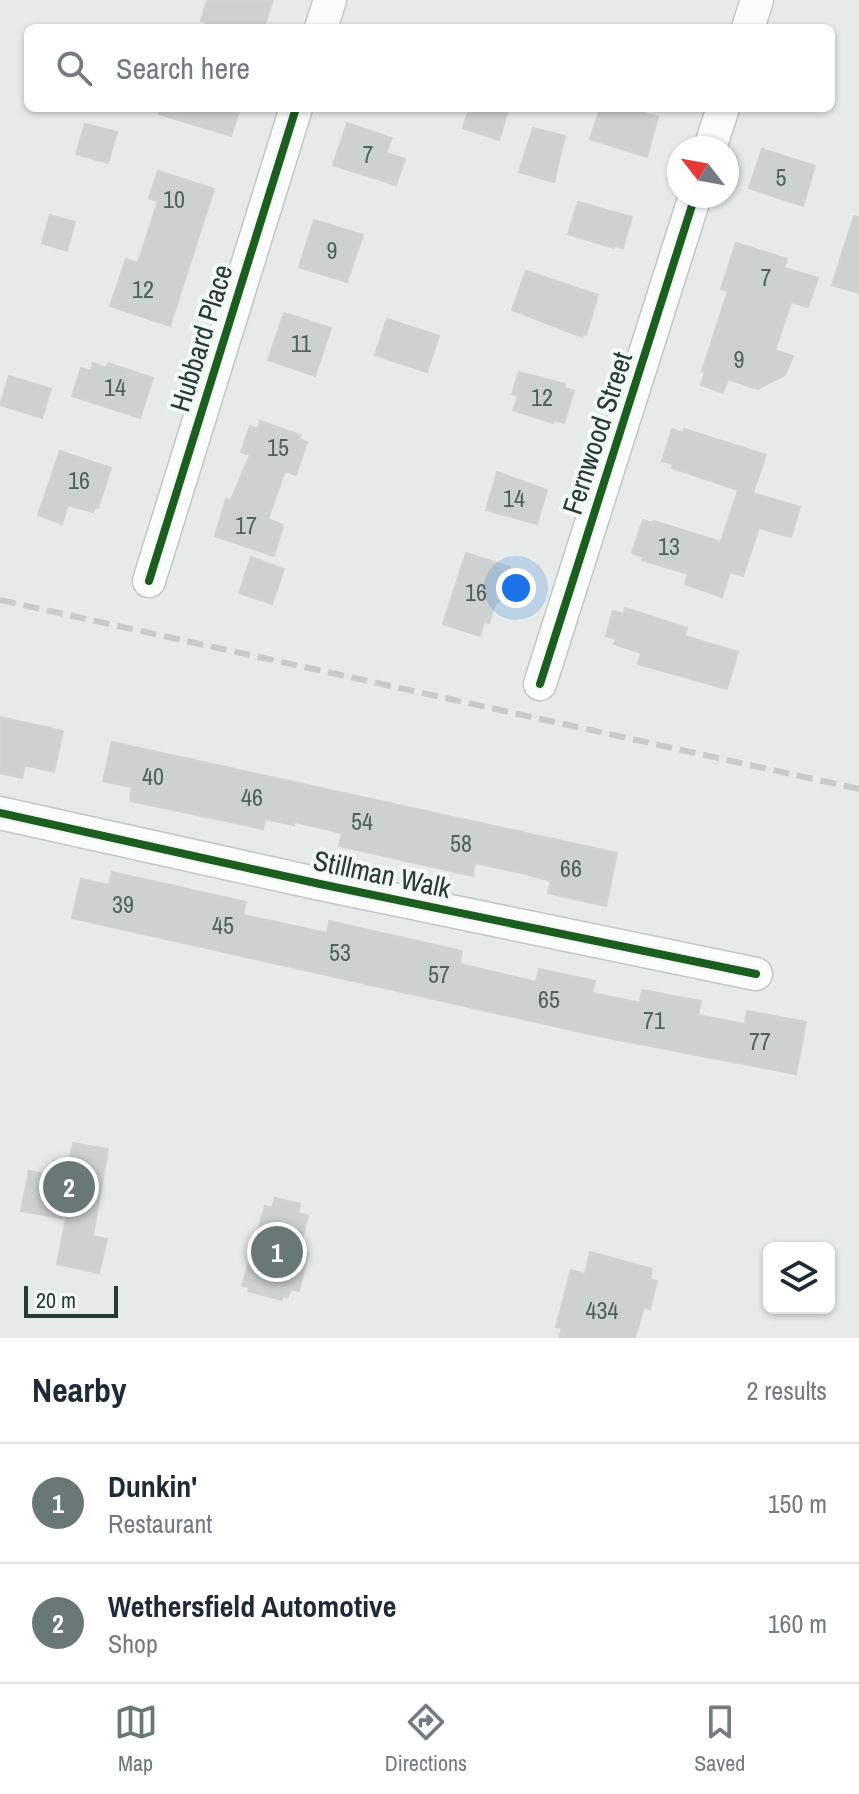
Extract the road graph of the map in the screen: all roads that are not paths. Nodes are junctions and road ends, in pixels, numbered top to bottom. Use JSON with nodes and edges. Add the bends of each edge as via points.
{"nodes":[{"id":1,"x":330,"y":0,"type":"edge"},
{"id":2,"x":757,"y":0,"type":"edge"},
{"id":3,"x":322,"y":24,"type":"edge"},
{"id":4,"x":749,"y":24,"type":"edge"},
{"id":5,"x":295,"y":112,"type":"edge"},
{"id":6,"x":722,"y":112,"type":"edge"},
{"id":7,"x":714,"y":136,"type":"edge"},
{"id":8,"x":691,"y":208,"type":"edge"},
{"id":9,"x":149,"y":581,"type":"dead end"},
{"id":10,"x":540,"y":684,"type":"dead end"},
{"id":11,"x":0,"y":813,"type":"edge"},
{"id":12,"x":756,"y":974,"type":"dead end"}],
"edges":[{"from":1,"to":3,"type":"street"},
{"from":2,"to":4,"type":"street"},
{"from":5,"to":9,"type":"street","name":"Hubbard Place"},
{"from":6,"to":7,"type":"street"},
{"from":8,"to":10,"type":"street","name":"Fernwood Street"},
{"from":11,"to":12,"type":"street","name":"Stillman Walk"}]}
